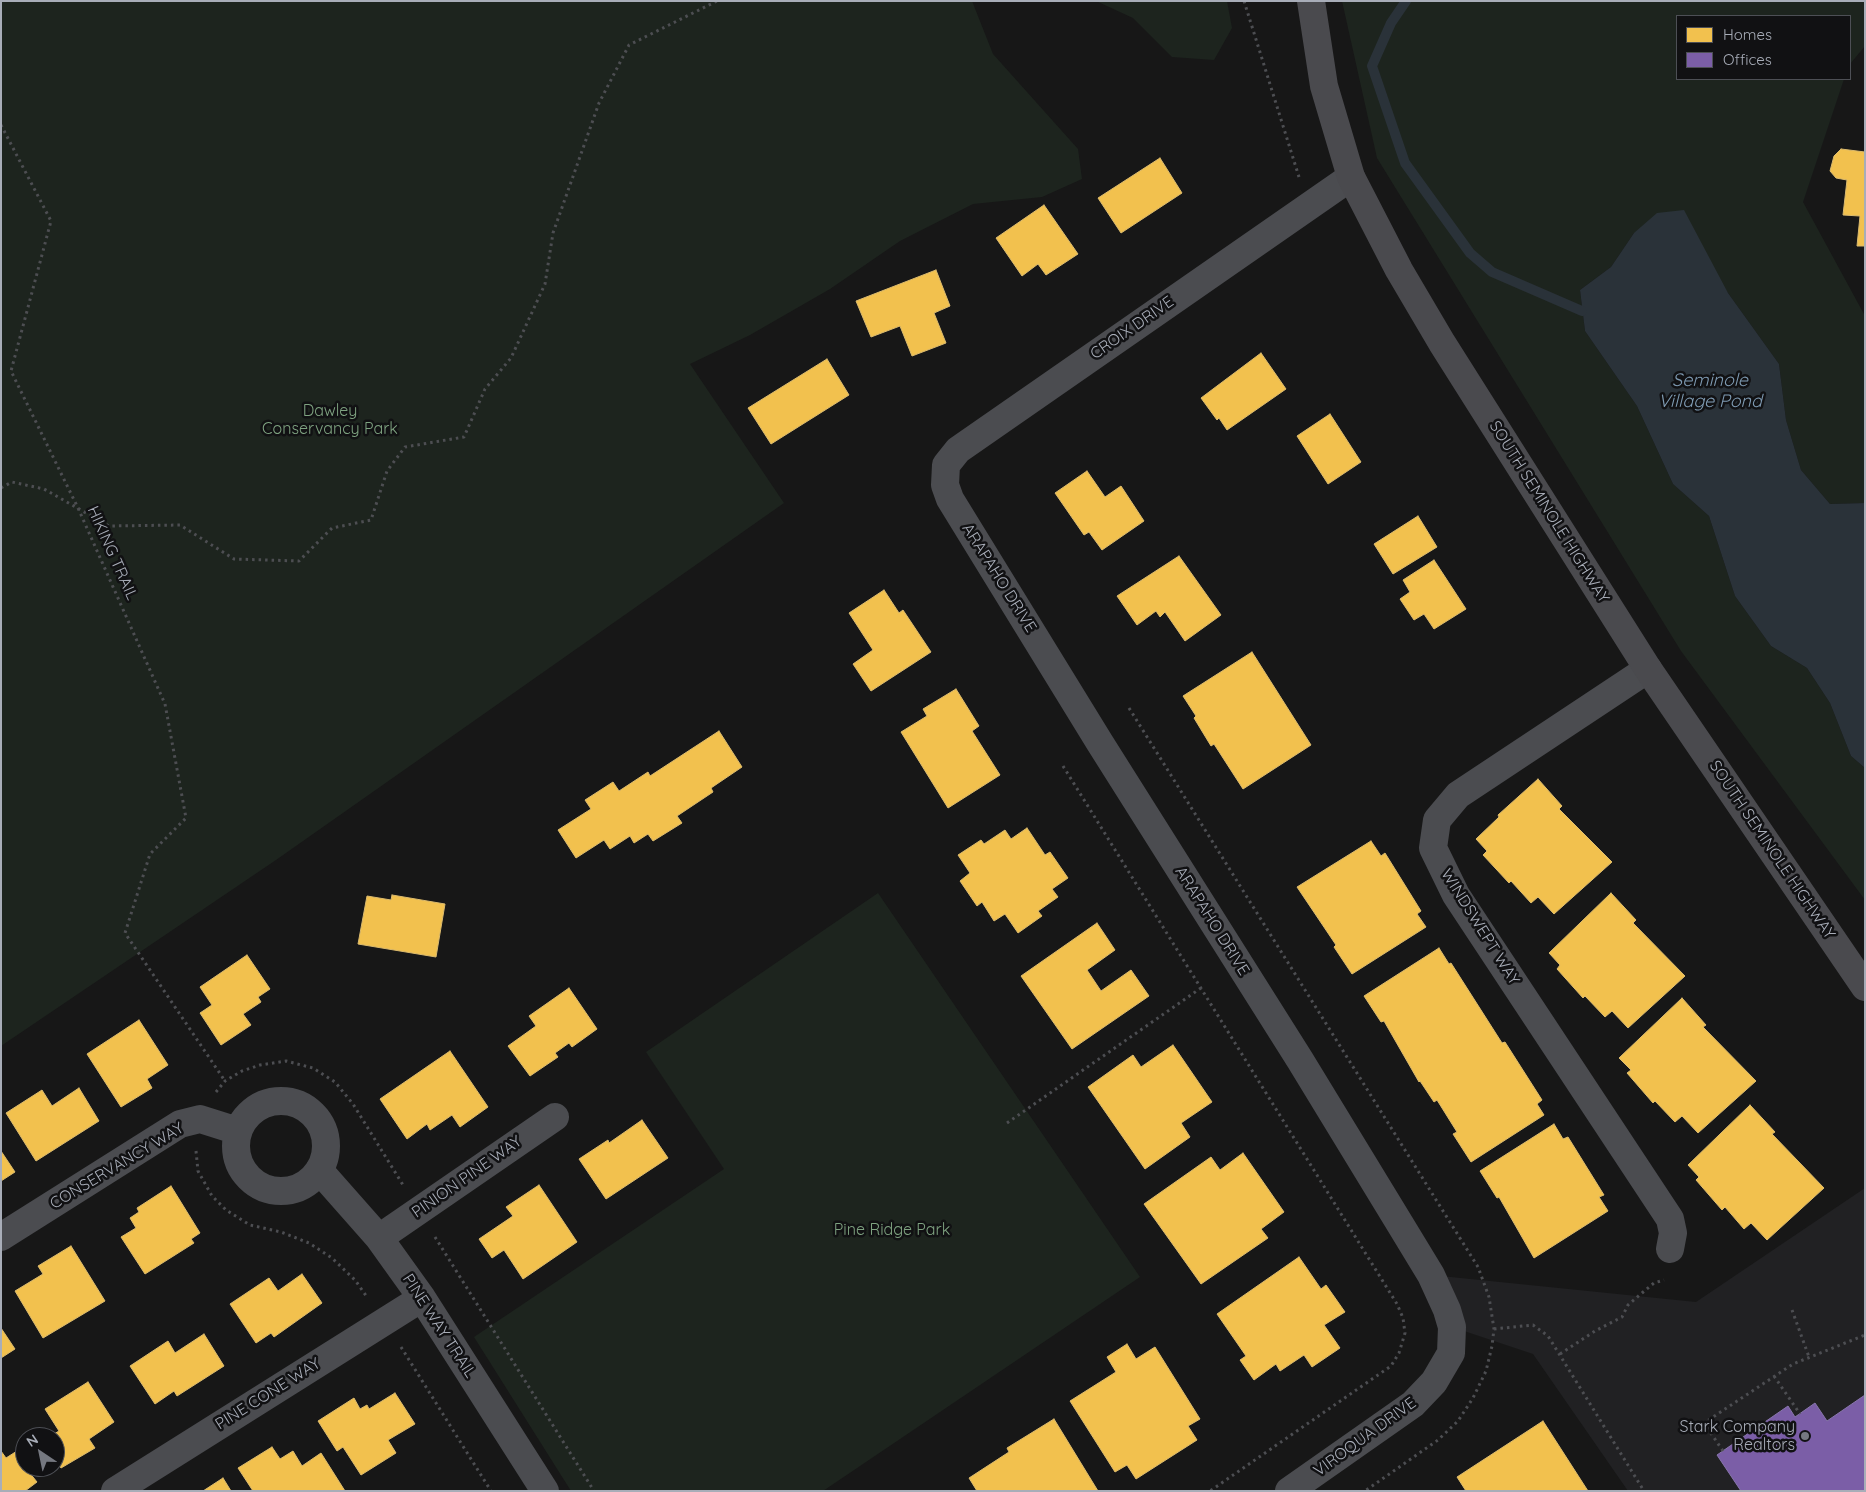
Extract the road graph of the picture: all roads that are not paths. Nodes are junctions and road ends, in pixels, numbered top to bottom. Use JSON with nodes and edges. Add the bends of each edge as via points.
{"nodes":[{"id":1,"x":1311,"y":1,"type":"edge"},
{"id":2,"x":1351,"y":177,"type":"junction"},
{"id":3,"x":950,"y":499,"type":"joint"},
{"id":4,"x":1648,"y":669,"type":"junction"},
{"id":5,"x":1865,"y":987,"type":"edge"},
{"id":6,"x":555,"y":1117,"type":"dead end"},
{"id":7,"x":238,"y":1131,"type":"junction"},
{"id":8,"x":319,"y":1170,"type":"junction"},
{"id":9,"x":1,"y":1237,"type":"edge"},
{"id":10,"x":379,"y":1238,"type":"junction"},
{"id":11,"x":1670,"y":1250,"type":"road end"},
{"id":12,"x":422,"y":1298,"type":"junction"},
{"id":13,"x":1451,"y":1353,"type":"joint"},
{"id":14,"x":115,"y":1491,"type":"edge"},
{"id":15,"x":545,"y":1491,"type":"edge"},
{"id":16,"x":1290,"y":1491,"type":"edge"}],
"edges":[{"from":1,"to":2,"type":"street","name":"SOUTH SEMINOLE HIGHWAY","via":[[1324,86]]},
{"from":2,"to":3,"type":"street","name":"CROIX DRIVE","via":[[958,450],[946,465],[945,485]]},
{"from":2,"to":4,"type":"street","name":"SOUTH SEMINOLE HIGHWAY","via":[[1399,270],[1442,343]]},
{"from":3,"to":13,"type":"street","name":"ARAPAHO DRIVE","via":[[1431,1275],[1452,1328]]},
{"from":4,"to":5,"type":"street","name":"SOUTH SEMINOLE HIGHWAY"},
{"from":4,"to":11,"type":"street","name":"WINDSWEPT WAY","via":[[1458,795],[1438,820],[1434,848],[1456,895],[1670,1219]]},
{"from":6,"to":10,"type":"street","name":"PINION PINE WAY"},
{"from":7,"to":8,"type":"street","via":[[235,1146],[241,1166],[254,1183],[268,1190],[297,1189]]},
{"from":7,"to":8,"type":"street","via":[[257,1108],[271,1102],[286,1101],[300,1106],[313,1114],[322,1126],[325,1156]]},
{"from":7,"to":9,"type":"street","name":"CONSERVANCY WAY","via":[[200,1119],[180,1124]]},
{"from":8,"to":10,"type":"street","name":"PINE WAY TRAIL"},
{"from":10,"to":12,"type":"street","name":"PINE WAY TRAIL"},
{"from":12,"to":14,"type":"street","name":"PINE CONE WAY"},
{"from":12,"to":15,"type":"street","name":"PINE WAY TRAIL"},
{"from":13,"to":16,"type":"street","name":"VIROQUA DRIVE","via":[[1434,1382],[1413,1404]]}]}
